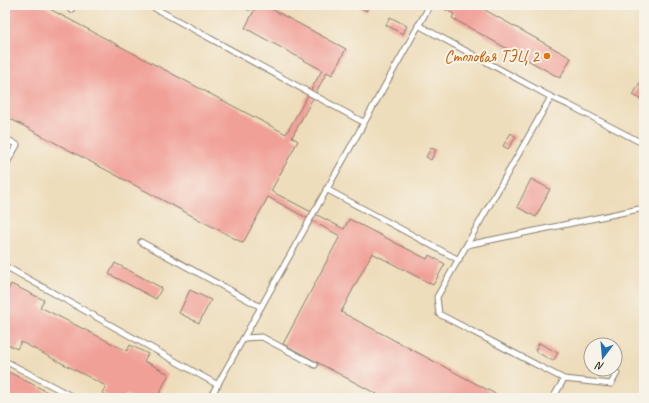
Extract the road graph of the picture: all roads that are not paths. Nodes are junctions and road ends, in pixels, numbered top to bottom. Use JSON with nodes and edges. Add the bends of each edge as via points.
{"nodes":[{"id":1,"x":149,"y":5,"type":"edge"},
{"id":2,"x":430,"y":5,"type":"edge"},
{"id":3,"x":418,"y":25,"type":"junction"},
{"id":4,"x":551,"y":97,"type":"junction"},
{"id":5,"x":363,"y":122,"type":"junction"},
{"id":6,"x":5,"y":138,"type":"edge"},
{"id":7,"x":644,"y":144,"type":"edge"},
{"id":8,"x":5,"y":166,"type":"edge"},
{"id":9,"x":5,"y":188,"type":"edge"},
{"id":10,"x":326,"y":189,"type":"junction"},
{"id":11,"x":5,"y":198,"type":"edge"},
{"id":12,"x":644,"y":208,"type":"edge"},
{"id":13,"x":141,"y":242,"type":"dead end"},
{"id":14,"x":467,"y":246,"type":"junction"},
{"id":15,"x":459,"y":260,"type":"junction"},
{"id":16,"x":5,"y":266,"type":"edge"},
{"id":17,"x":261,"y":307,"type":"junction"},
{"id":18,"x":244,"y":338,"type":"junction"},
{"id":19,"x":5,"y":361,"type":"edge"},
{"id":20,"x":315,"y":365,"type":"dead end"},
{"id":21,"x":615,"y":377,"type":"edge"},
{"id":22,"x":564,"y":380,"type":"junction"},
{"id":23,"x":218,"y":385,"type":"junction"},
{"id":24,"x":75,"y":398,"type":"edge"},
{"id":25,"x":210,"y":398,"type":"edge"},
{"id":26,"x":553,"y":398,"type":"edge"}],
"edges":[{"from":1,"to":5,"type":"lane"},
{"from":2,"to":3,"type":"lane"},
{"from":3,"to":4,"type":"lane"},
{"from":3,"to":5,"type":"lane"},
{"from":4,"to":7,"type":"lane"},
{"from":4,"to":14,"type":"lane"},
{"from":5,"to":10,"type":"lane"},
{"from":6,"to":8,"type":"lane","via":[[17,145]]},
{"from":9,"to":11,"type":"lane"},
{"from":10,"to":15,"type":"lane"},
{"from":10,"to":17,"type":"lane"},
{"from":12,"to":14,"type":"lane"},
{"from":13,"to":17,"type":"lane"},
{"from":14,"to":15,"type":"lane"},
{"from":15,"to":22,"type":"lane","via":[[437,297],[439,314]]},
{"from":16,"to":23,"type":"lane"},
{"from":17,"to":18,"type":"lane"},
{"from":18,"to":20,"type":"lane","via":[[262,337]]},
{"from":18,"to":23,"type":"lane"},
{"from":19,"to":24,"type":"lane"},
{"from":21,"to":22,"type":"lane","via":[[612,384]]},
{"from":22,"to":26,"type":"lane"},
{"from":23,"to":25,"type":"lane"}]}
